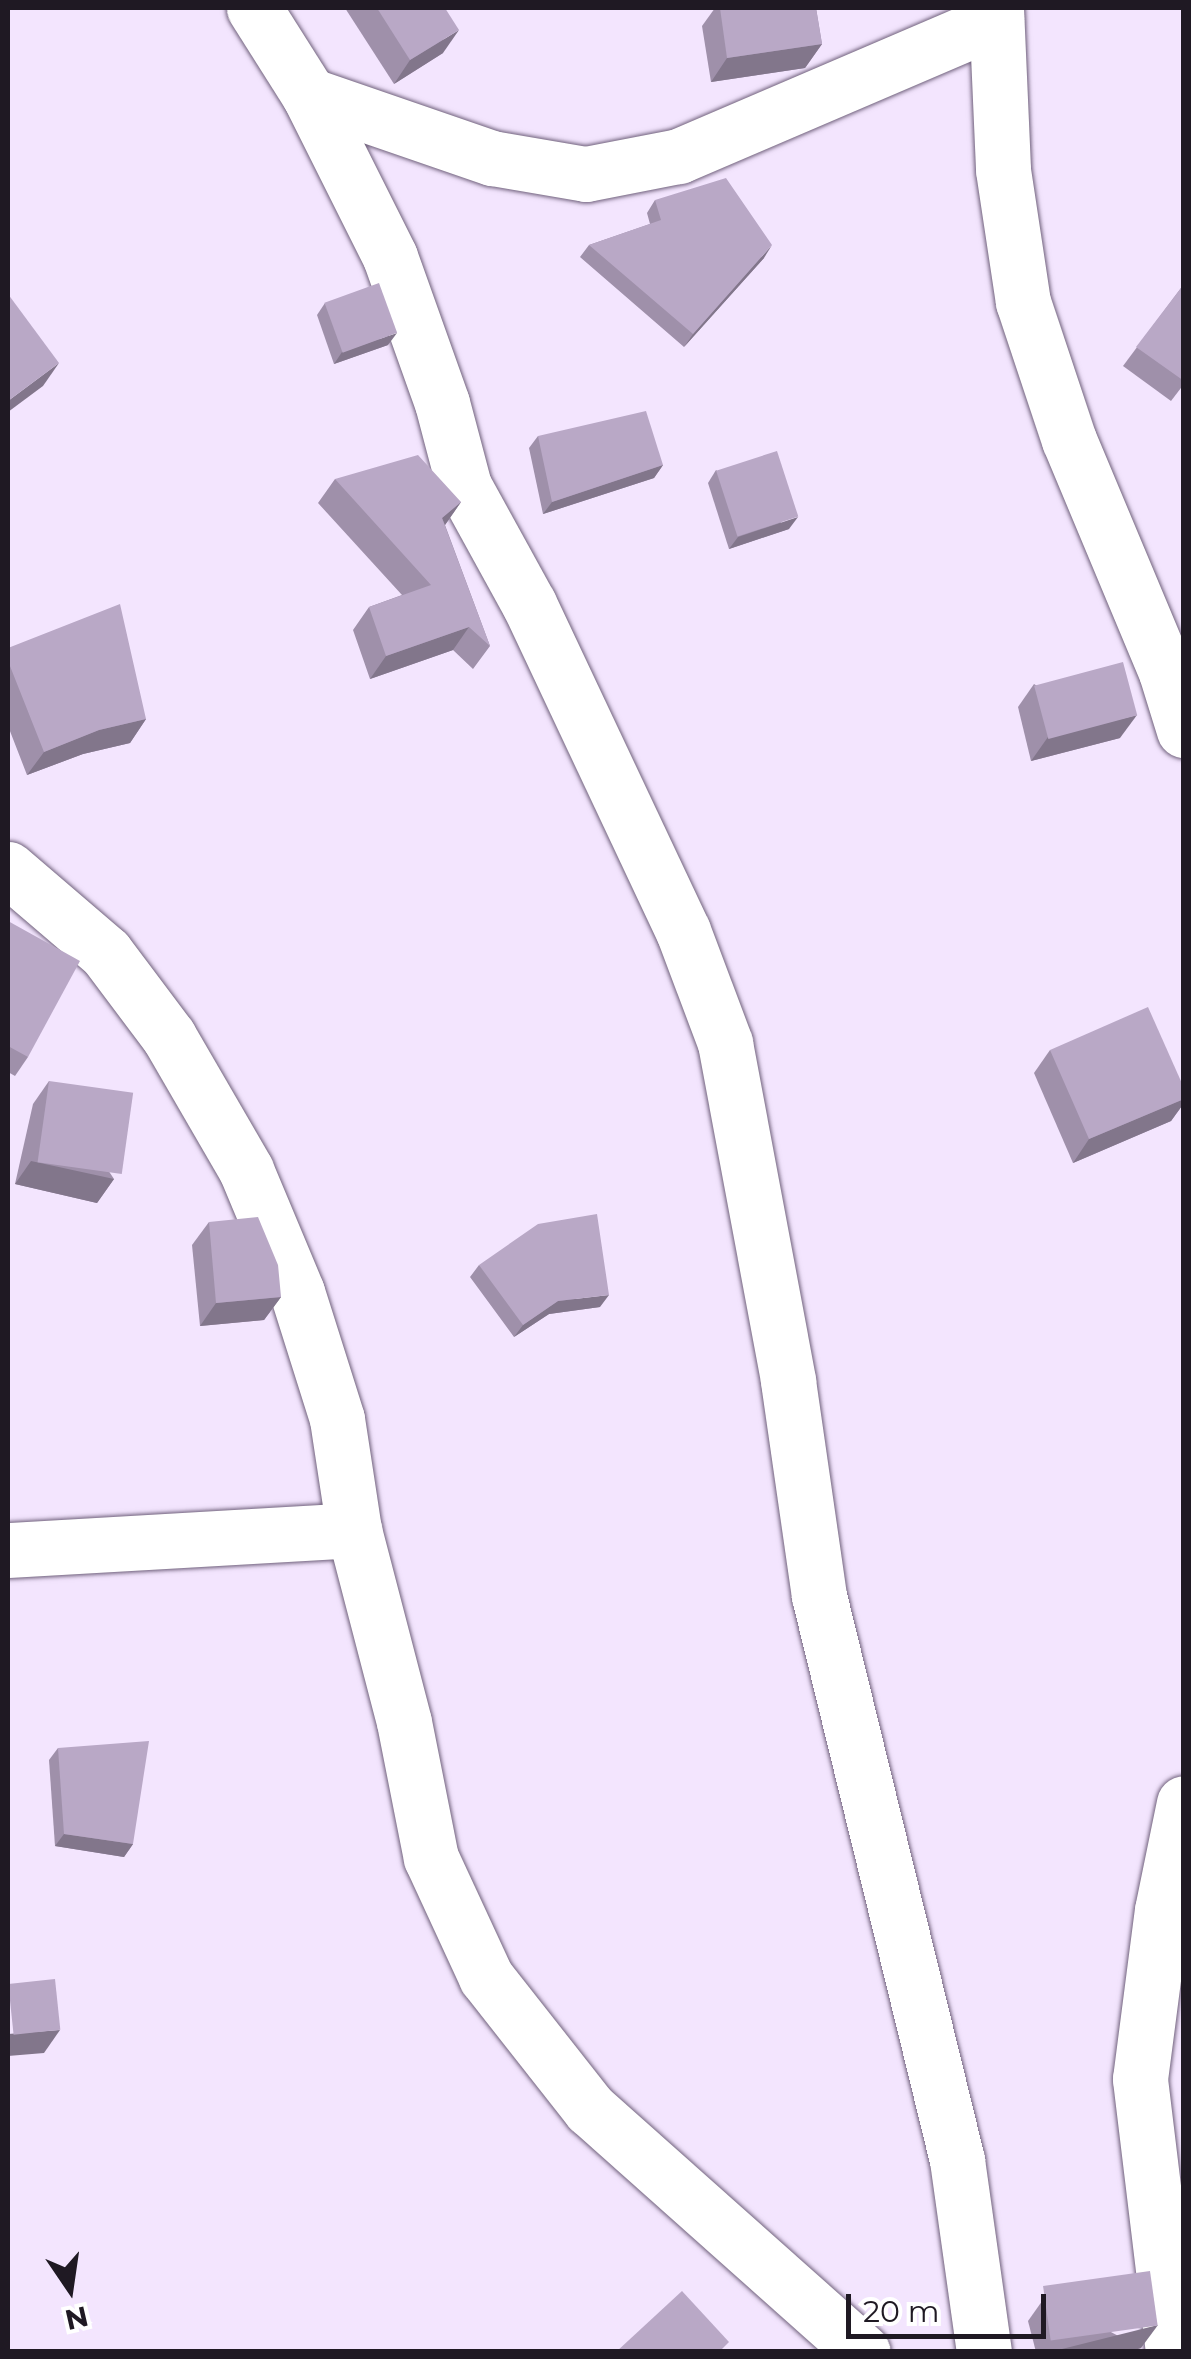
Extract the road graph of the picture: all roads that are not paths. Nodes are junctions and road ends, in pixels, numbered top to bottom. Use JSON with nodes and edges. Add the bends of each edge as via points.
{"nodes":[{"id":1,"x":254,"y":8,"type":"edge"},
{"id":2,"x":996,"y":14,"type":"edge"},
{"id":3,"x":309,"y":95,"type":"junction"},
{"id":4,"x":1184,"y":730,"type":"edge"},
{"id":5,"x":8,"y":869,"type":"edge"},
{"id":6,"x":354,"y":1530,"type":"junction"},
{"id":7,"x":8,"y":1550,"type":"edge"},
{"id":8,"x":1184,"y":1803,"type":"edge"},
{"id":9,"x":862,"y":2352,"type":"edge"},
{"id":10,"x":984,"y":2352,"type":"edge"},
{"id":11,"x":1173,"y":2352,"type":"edge"}],
"edges":[{"from":1,"to":3,"type":"street"},
{"from":2,"to":3,"type":"street","via":[[679,156],[586,174],[492,158]]},
{"from":2,"to":4,"type":"street","via":[[1003,170],[1023,302],[1068,440]]},
{"from":3,"to":10,"type":"street","via":[[390,258],[442,402],[464,486],[529,604],[683,930],[724,1043],[788,1381],[819,1596],[957,2160]]},
{"from":5,"to":6,"type":"street","via":[[106,953],[169,1037],[246,1170],[296,1292],[337,1419]]},
{"from":6,"to":7,"type":"street"},
{"from":6,"to":9,"type":"street","via":[[431,1858],[486,1977],[590,2109]]},
{"from":8,"to":11,"type":"street","via":[[1140,2079]]}]}
